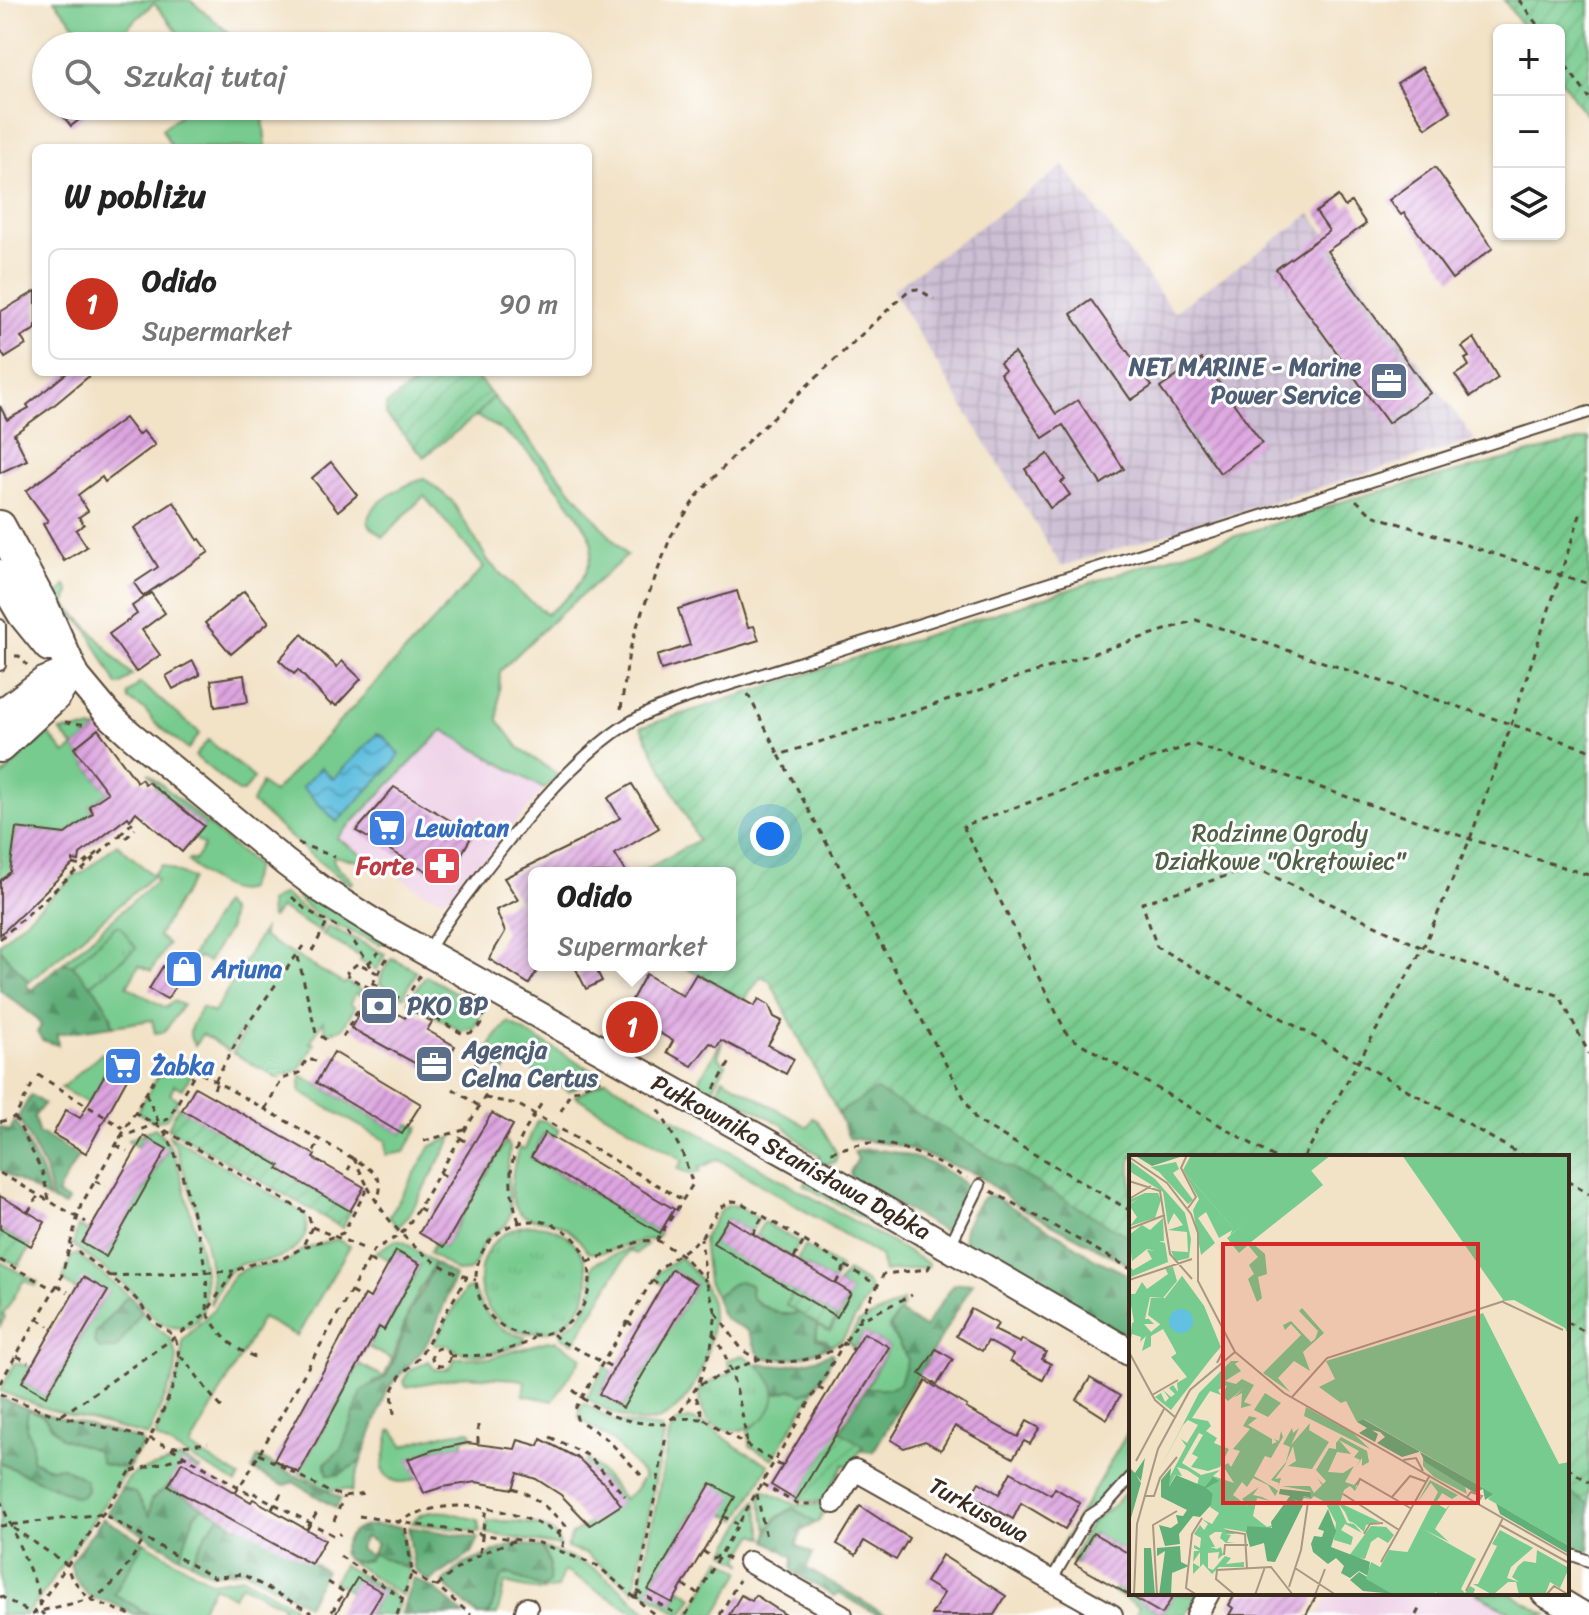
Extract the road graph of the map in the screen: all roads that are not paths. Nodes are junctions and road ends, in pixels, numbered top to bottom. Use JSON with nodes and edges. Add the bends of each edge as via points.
{"nodes":[{"id":1,"x":1589,"y":412,"type":"edge"},
{"id":2,"x":0,"y":526,"type":"edge"},
{"id":3,"x":0,"y":575,"type":"edge"},
{"id":4,"x":0,"y":625,"type":"edge"},
{"id":5,"x":0,"y":665,"type":"edge"},
{"id":6,"x":72,"y":671,"type":"junction"},
{"id":7,"x":0,"y":716,"type":"edge"},
{"id":8,"x":0,"y":747,"type":"edge"},
{"id":9,"x":425,"y":962,"type":"junction"},
{"id":10,"x":980,"y":1185,"type":"dead end"},
{"id":11,"x":940,"y":1255,"type":"junction"},
{"id":12,"x":1129,"y":1350,"type":"edge"},
{"id":13,"x":1129,"y":1479,"type":"edge"},
{"id":14,"x":834,"y":1503,"type":"road end"},
{"id":15,"x":1569,"y":1554,"type":"edge"},
{"id":16,"x":1589,"y":1561,"type":"edge"},
{"id":17,"x":749,"y":1562,"type":"road end"},
{"id":18,"x":1051,"y":1581,"type":"junction"},
{"id":19,"x":1208,"y":1595,"type":"edge"},
{"id":20,"x":1549,"y":1595,"type":"edge"},
{"id":21,"x":1586,"y":1613,"type":"edge"},
{"id":22,"x":842,"y":1615,"type":"edge"},
{"id":23,"x":1112,"y":1615,"type":"edge"},
{"id":24,"x":1197,"y":1615,"type":"edge"}],
"edges":[{"from":1,"to":9,"type":"lane","via":[[651,712],[594,749],[526,820],[447,920]]},
{"from":2,"to":6,"type":"main road","name":"Pułkownika Stanisława Dąbka"},
{"from":3,"to":6,"type":"main road","name":"Pułkownika Stanisława Dąbka","via":[[23,614]]},
{"from":4,"to":5,"type":"lane"},
{"from":6,"to":7,"type":"main road","via":[[44,683]]},
{"from":6,"to":8,"type":"main road","via":[[37,715]]},
{"from":6,"to":9,"type":"street","name":"Pułkownika Stanisława Dąbka","via":[[119,724],[286,863]]},
{"from":9,"to":11,"type":"street","name":"Pułkownika Stanisława Dąbka"},
{"from":10,"to":11,"type":"lane"},
{"from":11,"to":12,"type":"street","name":"Pułkownika Stanisława Dąbka"},
{"from":13,"to":18,"type":"lane","via":[[1088,1517]]},
{"from":14,"to":18,"type":"street","name":"Turkusowa","via":[[855,1470]]},
{"from":15,"to":16,"type":"lane"},
{"from":17,"to":22,"type":"street"},
{"from":18,"to":23,"type":"street","name":"Turkusowa"},
{"from":19,"to":24,"type":"street"},
{"from":20,"to":21,"type":"street"}]}
